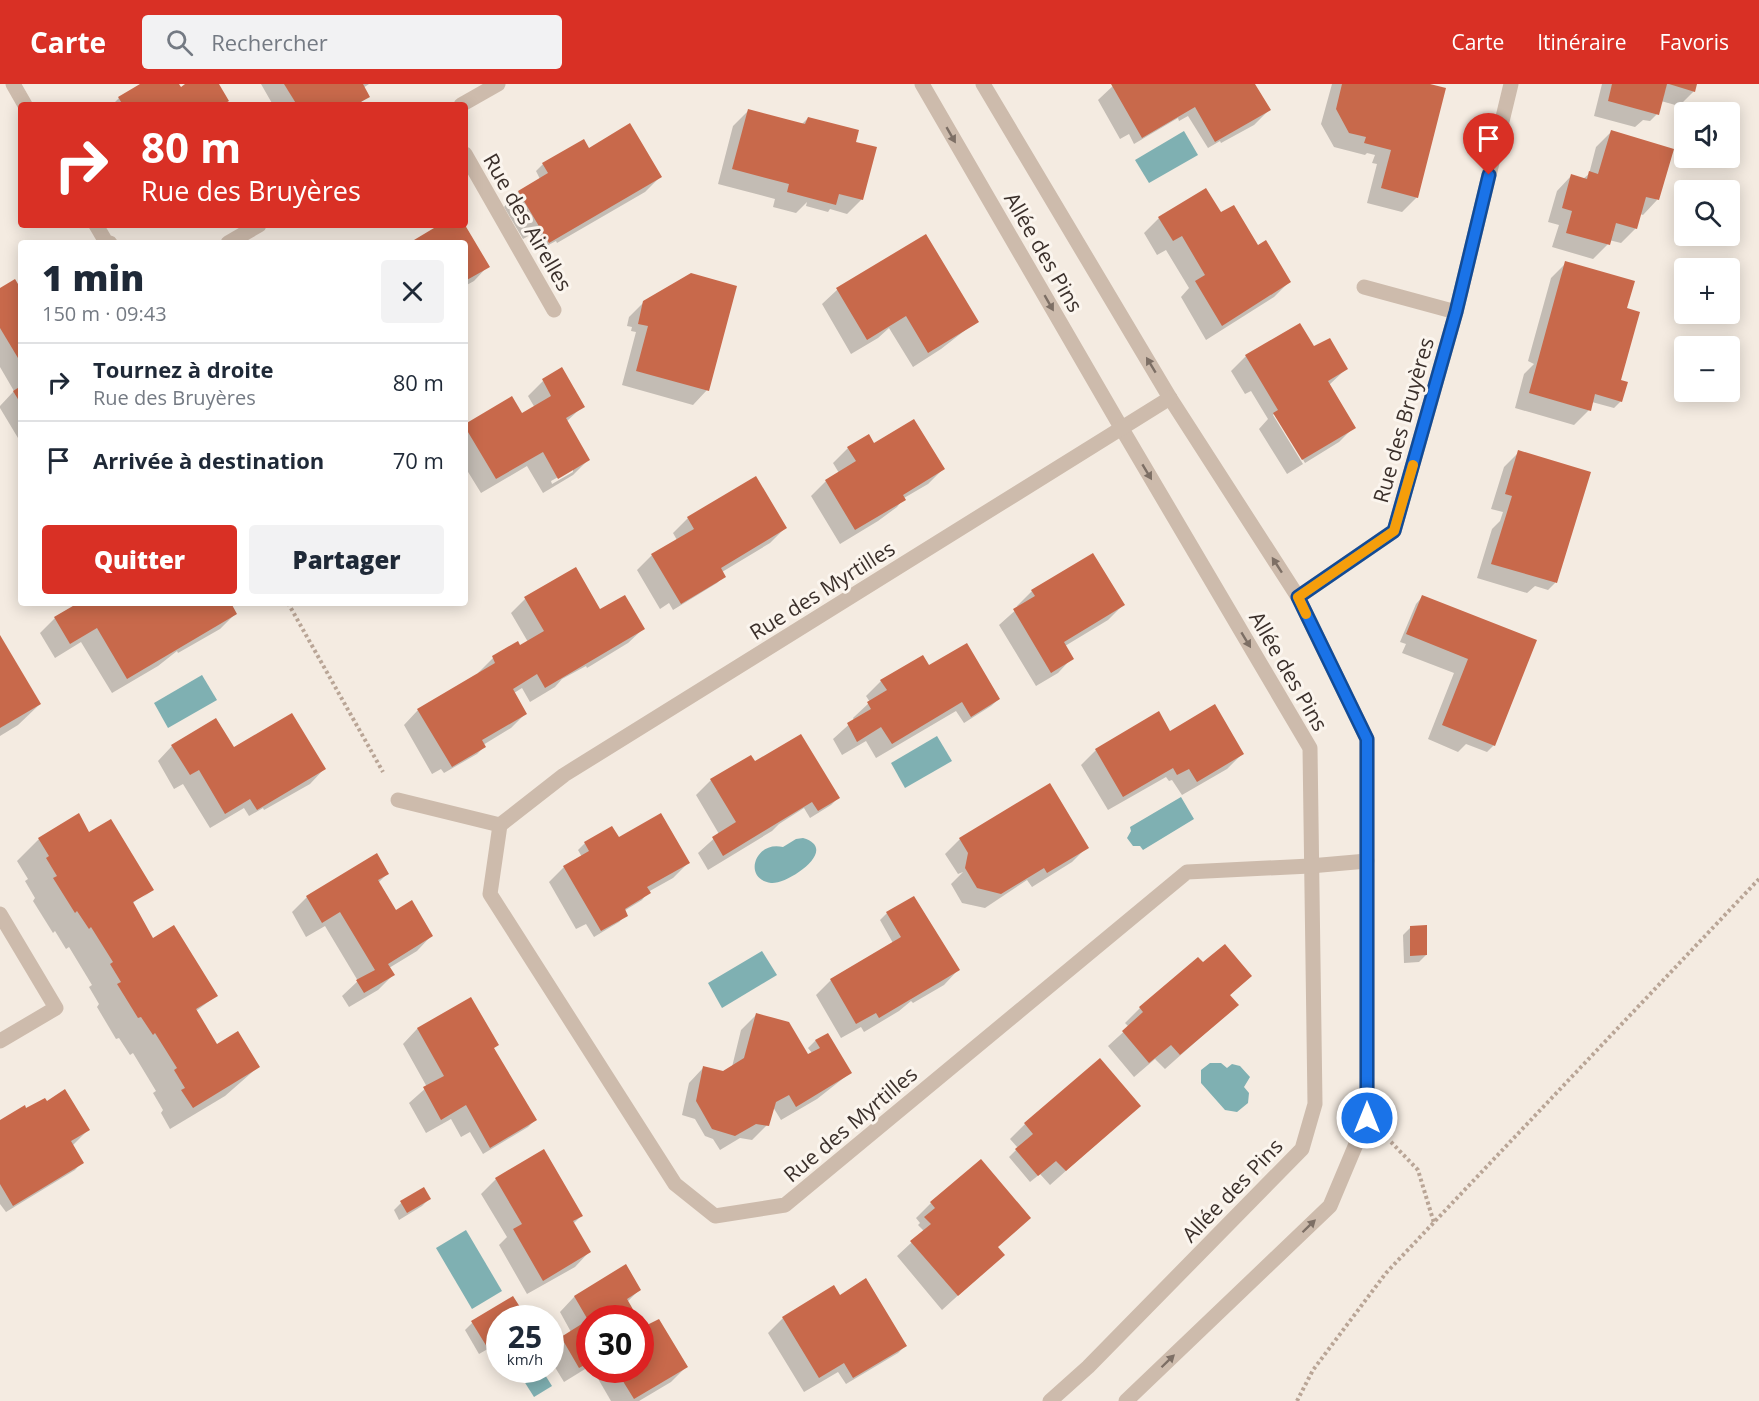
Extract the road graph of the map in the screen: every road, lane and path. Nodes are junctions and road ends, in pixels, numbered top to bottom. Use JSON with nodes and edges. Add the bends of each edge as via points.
{"nodes":[{"id":1,"x":13,"y":84,"type":"edge"},
{"id":2,"x":498,"y":84,"type":"edge"},
{"id":3,"x":922,"y":84,"type":"edge"},
{"id":4,"x":983,"y":84,"type":"edge"},
{"id":5,"x":1511,"y":84,"type":"edge"},
{"id":6,"x":23,"y":102,"type":"edge"},
{"id":7,"x":466,"y":102,"type":"edge"},
{"id":8,"x":468,"y":159,"type":"edge"},
{"id":9,"x":254,"y":228,"type":"edge"},
{"id":10,"x":233,"y":240,"type":"edge"},
{"id":11,"x":1364,"y":287,"type":"dead end"},
{"id":12,"x":554,"y":310,"type":"dead end"},
{"id":13,"x":1456,"y":312,"type":"junction"},
{"id":14,"x":1170,"y":398,"type":"junction"},
{"id":15,"x":1122,"y":429,"type":"junction"},
{"id":16,"x":1298,"y":597,"type":"junction"},
{"id":17,"x":290,"y":606,"type":"edge"},
{"id":18,"x":399,"y":800,"type":"joint"},
{"id":19,"x":500,"y":825,"type":"junction"},
{"id":20,"x":1367,"y":861,"type":"junction"},
{"id":21,"x":1310,"y":866,"type":"junction"},
{"id":22,"x":1759,"y":879,"type":"edge"},
{"id":23,"x":0,"y":914,"type":"edge"},
{"id":24,"x":0,"y":1041,"type":"edge"},
{"id":25,"x":1367,"y":1118,"type":"junction"},
{"id":26,"x":1434,"y":1223,"type":"junction"},
{"id":27,"x":1050,"y":1401,"type":"edge"},
{"id":28,"x":1126,"y":1401,"type":"edge"},
{"id":29,"x":1297,"y":1401,"type":"edge"}],
"edges":[{"from":1,"to":6,"type":"street"},
{"from":2,"to":7,"type":"street"},
{"from":3,"to":15,"type":"street","name":"Allée des Pins","one_way":true},
{"from":14,"to":4,"type":"street","name":"Allée des Pins","one_way":true},
{"from":5,"to":13,"type":"street","name":"Rue des Bruyères"},
{"from":8,"to":12,"type":"street","name":"Rue des Airelles"},
{"from":9,"to":10,"type":"street"},
{"from":11,"to":13,"type":"street"},
{"from":13,"to":16,"type":"street","name":"Rue des Bruyères","via":[[1394,531]]},
{"from":14,"to":15,"type":"street","name":"Rue des Myrtilles"},
{"from":16,"to":14,"type":"street","name":"Allée des Pins","one_way":true},
{"from":15,"to":19,"type":"street","name":"Rue des Myrtilles","via":[[564,775]]},
{"from":15,"to":21,"type":"street","name":"Allée des Pins","one_way":true,"via":[[1310,748]]},
{"from":16,"to":20,"type":"street","name":"Allée des Pins","via":[[1367,739]]},
{"from":17,"to":18,"type":"path"},
{"from":18,"to":19,"type":"street"},
{"from":19,"to":21,"type":"street","name":"Rue des Myrtilles","via":[[490,894],[675,1184],[715,1216],[785,1205],[1187,872]]},
{"from":20,"to":21,"type":"street","name":"Rue des Myrtilles"},
{"from":20,"to":25,"type":"street","name":"Allée des Pins"},
{"from":21,"to":27,"type":"street","name":"Allée des Pins","via":[[1315,1104],[1302,1149]]},
{"from":22,"to":26,"type":"path"},
{"from":23,"to":24,"type":"street","via":[[56,1008]]},
{"from":25,"to":26,"type":"path","via":[[1418,1170]]},
{"from":28,"to":25,"type":"street","name":"Allée des Pins","one_way":true,"via":[[1329,1206]]},
{"from":26,"to":29,"type":"path","via":[[1380,1282],[1313,1370]]}]}
